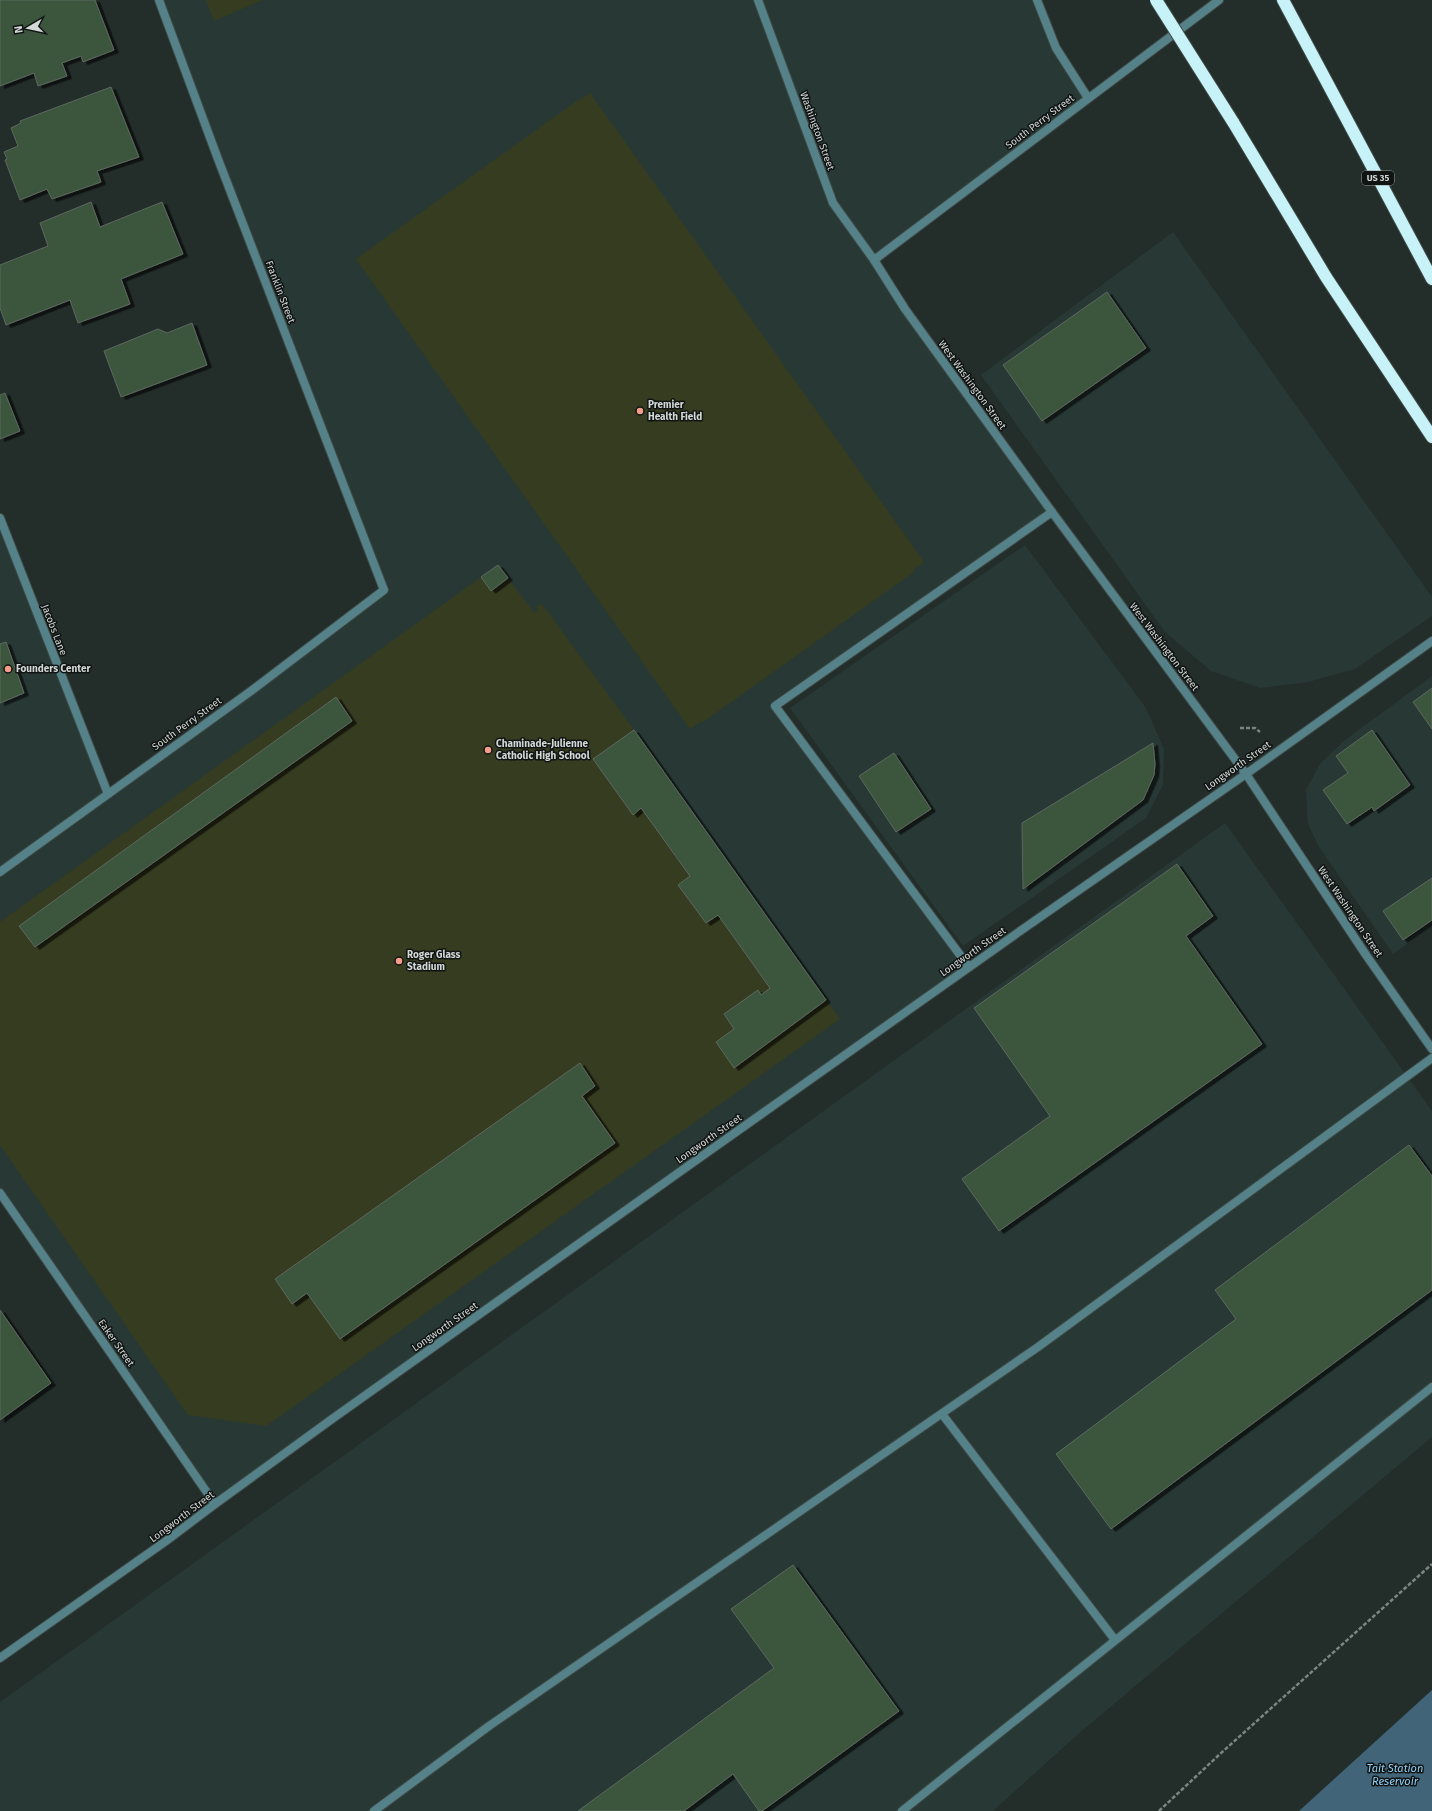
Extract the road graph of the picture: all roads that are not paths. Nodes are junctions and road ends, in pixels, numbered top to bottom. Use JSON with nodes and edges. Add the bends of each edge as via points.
{"nodes":[{"id":1,"x":159,"y":0,"type":"edge"},
{"id":2,"x":758,"y":0,"type":"edge"},
{"id":3,"x":1037,"y":0,"type":"edge"},
{"id":4,"x":1156,"y":0,"type":"edge"},
{"id":5,"x":1218,"y":0,"type":"edge"},
{"id":6,"x":1283,"y":0,"type":"edge"},
{"id":7,"x":1088,"y":98,"type":"junction"},
{"id":8,"x":874,"y":260,"type":"junction"},
{"id":9,"x":1432,"y":279,"type":"edge"},
{"id":10,"x":1432,"y":437,"type":"edge"},
{"id":11,"x":1052,"y":512,"type":"junction"},
{"id":12,"x":0,"y":518,"type":"edge"},
{"id":13,"x":384,"y":590,"type":"joint"},
{"id":14,"x":1432,"y":641,"type":"edge"},
{"id":15,"x":1246,"y":774,"type":"junction"},
{"id":16,"x":108,"y":794,"type":"junction"},
{"id":17,"x":0,"y":872,"type":"edge"},
{"id":18,"x":968,"y":967,"type":"junction"},
{"id":19,"x":1432,"y":1049,"type":"edge"},
{"id":20,"x":1432,"y":1058,"type":"edge"},
{"id":21,"x":0,"y":1193,"type":"edge"},
{"id":22,"x":1432,"y":1387,"type":"edge"},
{"id":23,"x":942,"y":1414,"type":"junction"},
{"id":24,"x":215,"y":1504,"type":"junction"},
{"id":25,"x":1115,"y":1640,"type":"junction"},
{"id":26,"x":0,"y":1658,"type":"edge"},
{"id":27,"x":374,"y":1811,"type":"edge"},
{"id":28,"x":902,"y":1811,"type":"edge"}],
"edges":[{"from":1,"to":13,"type":"street","name":"Franklin Street"},
{"from":2,"to":8,"type":"street","name":"Washington Street","via":[[833,203]]},
{"from":3,"to":7,"type":"street","via":[[1056,48]]},
{"from":4,"to":10,"type":"highway","bridge":true,"via":[[1326,277]]},
{"from":5,"to":7,"type":"street","name":"South Perry Street"},
{"from":6,"to":9,"type":"highway","number":"US 35"},
{"from":7,"to":8,"type":"street","name":"South Perry Street"},
{"from":8,"to":11,"type":"street","name":"West Washington Street","via":[[905,309]]},
{"from":11,"to":15,"type":"street","name":"West Washington Street"},
{"from":11,"to":18,"type":"street","via":[[775,706]]},
{"from":12,"to":16,"type":"street","name":"Jacobs Lane"},
{"from":13,"to":16,"type":"street","name":"South Perry Street","via":[[252,691]]},
{"from":14,"to":15,"type":"street","name":"Longworth Street"},
{"from":15,"to":18,"type":"street","name":"Longworth Street"},
{"from":15,"to":19,"type":"street","name":"West Washington Street","via":[[1366,955]]},
{"from":16,"to":17,"type":"street","name":"South Perry Street"},
{"from":18,"to":24,"type":"street","name":"Longworth Street"},
{"from":20,"to":23,"type":"street","via":[[1038,1347]]},
{"from":21,"to":24,"type":"street","name":"Eaker Street"},
{"from":22,"to":25,"type":"street"},
{"from":23,"to":25,"type":"street"},
{"from":23,"to":27,"type":"street","via":[[489,1726]]},
{"from":24,"to":26,"type":"street","name":"Longworth Street"},
{"from":25,"to":28,"type":"street"}]}
